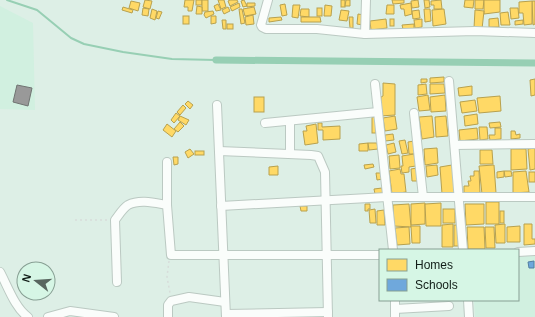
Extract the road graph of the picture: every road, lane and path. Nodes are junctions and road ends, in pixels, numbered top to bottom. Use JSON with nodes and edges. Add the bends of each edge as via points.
{"nodes":[{"id":1,"x":268,"y":0,"type":"edge"},
{"id":2,"x":366,"y":0,"type":"edge"},
{"id":3,"x":535,"y":33,"type":"edge"},
{"id":4,"x":365,"y":34,"type":"junction"},
{"id":5,"x":449,"y":81,"type":"dead end"},
{"id":6,"x":376,"y":84,"type":"dead end"},
{"id":7,"x":218,"y":105,"type":"dead end"},
{"id":8,"x":378,"y":112,"type":"junction"},
{"id":9,"x":414,"y":113,"type":"dead end"},
{"id":10,"x":290,"y":121,"type":"junction"},
{"id":11,"x":265,"y":123,"type":"dead end"},
{"id":12,"x":535,"y":144,"type":"edge"},
{"id":13,"x":455,"y":145,"type":"junction"},
{"id":14,"x":219,"y":151,"type":"junction"},
{"id":15,"x":290,"y":153,"type":"junction"},
{"id":16,"x":167,"y":162,"type":"dead end"},
{"id":17,"x":387,"y":197,"type":"junction"},
{"id":18,"x":423,"y":197,"type":"junction"},
{"id":19,"x":535,"y":197,"type":"edge"},
{"id":20,"x":459,"y":198,"type":"junction"},
{"id":21,"x":326,"y":200,"type":"junction"},
{"id":22,"x":167,"y":205,"type":"junction"},
{"id":23,"x":221,"y":206,"type":"junction"},
{"id":24,"x":75,"y":220,"type":"dead end"},
{"id":25,"x":115,"y":220,"type":"junction"},
{"id":26,"x":393,"y":249,"type":"edge"},
{"id":27,"x":464,"y":249,"type":"edge"},
{"id":28,"x":535,"y":251,"type":"edge"},
{"id":29,"x":519,"y":252,"type":"edge"},
{"id":30,"x":171,"y":255,"type":"junction"},
{"id":31,"x":223,"y":255,"type":"junction"},
{"id":32,"x":379,"y":255,"type":"edge"},
{"id":33,"x":327,"y":256,"type":"junction"},
{"id":34,"x":0,"y":272,"type":"edge"},
{"id":35,"x":117,"y":282,"type":"dead end"},
{"id":36,"x":171,"y":301,"type":"junction"},
{"id":37,"x":395,"y":301,"type":"edge"},
{"id":38,"x":468,"y":301,"type":"edge"},
{"id":39,"x":225,"y":302,"type":"junction"},
{"id":40,"x":449,"y":306,"type":"dead end"},
{"id":41,"x":395,"y":313,"type":"edge"},
{"id":42,"x":328,"y":315,"type":"edge"},
{"id":43,"x":226,"y":316,"type":"edge"},
{"id":44,"x":28,"y":317,"type":"edge"},
{"id":45,"x":48,"y":317,"type":"edge"},
{"id":46,"x":114,"y":317,"type":"edge"},
{"id":47,"x":168,"y":317,"type":"edge"},
{"id":48,"x":469,"y":317,"type":"edge"}],
"edges":[{"from":1,"to":4,"type":"street","via":[[261,25],[266,29],[317,29]]},
{"from":2,"to":4,"type":"street"},
{"from":3,"to":4,"type":"street","via":[[476,31]]},
{"from":5,"to":13,"type":"street"},
{"from":6,"to":8,"type":"street"},
{"from":7,"to":14,"type":"street"},
{"from":8,"to":10,"type":"street"},
{"from":8,"to":17,"type":"street"},
{"from":9,"to":18,"type":"street"},
{"from":10,"to":11,"type":"street"},
{"from":10,"to":15,"type":"street"},
{"from":12,"to":13,"type":"street"},
{"from":13,"to":20,"type":"street"},
{"from":14,"to":15,"type":"street"},
{"from":14,"to":23,"type":"street"},
{"from":15,"to":21,"type":"street","via":[[318,156],[325,172]]},
{"from":16,"to":22,"type":"street"},
{"from":17,"to":18,"type":"street"},
{"from":17,"to":21,"type":"street"},
{"from":17,"to":26,"type":"street"},
{"from":18,"to":20,"type":"street"},
{"from":19,"to":20,"type":"street"},
{"from":20,"to":27,"type":"street"},
{"from":21,"to":23,"type":"street"},
{"from":21,"to":33,"type":"street"},
{"from":22,"to":25,"type":"street","via":[[136,203],[127,206]]},
{"from":22,"to":30,"type":"street"},
{"from":23,"to":31,"type":"street"},
{"from":24,"to":25,"type":"path"},
{"from":25,"to":35,"type":"street"},
{"from":28,"to":29,"type":"street"},
{"from":30,"to":31,"type":"street"},
{"from":30,"to":36,"type":"path","via":[[167,277]]},
{"from":31,"to":33,"type":"street"},
{"from":31,"to":39,"type":"street"},
{"from":32,"to":33,"type":"street"},
{"from":33,"to":42,"type":"street"},
{"from":34,"to":44,"type":"street","via":[[19,307]]},
{"from":36,"to":39,"type":"street","via":[[189,297]]},
{"from":36,"to":47,"type":"street","via":[[168,305]]},
{"from":37,"to":41,"type":"street"},
{"from":38,"to":48,"type":"street"},
{"from":39,"to":43,"type":"street"},
{"from":40,"to":41,"type":"street"},
{"from":42,"to":43,"type":"street"},
{"from":45,"to":46,"type":"street","via":[[70,311]]}]}
